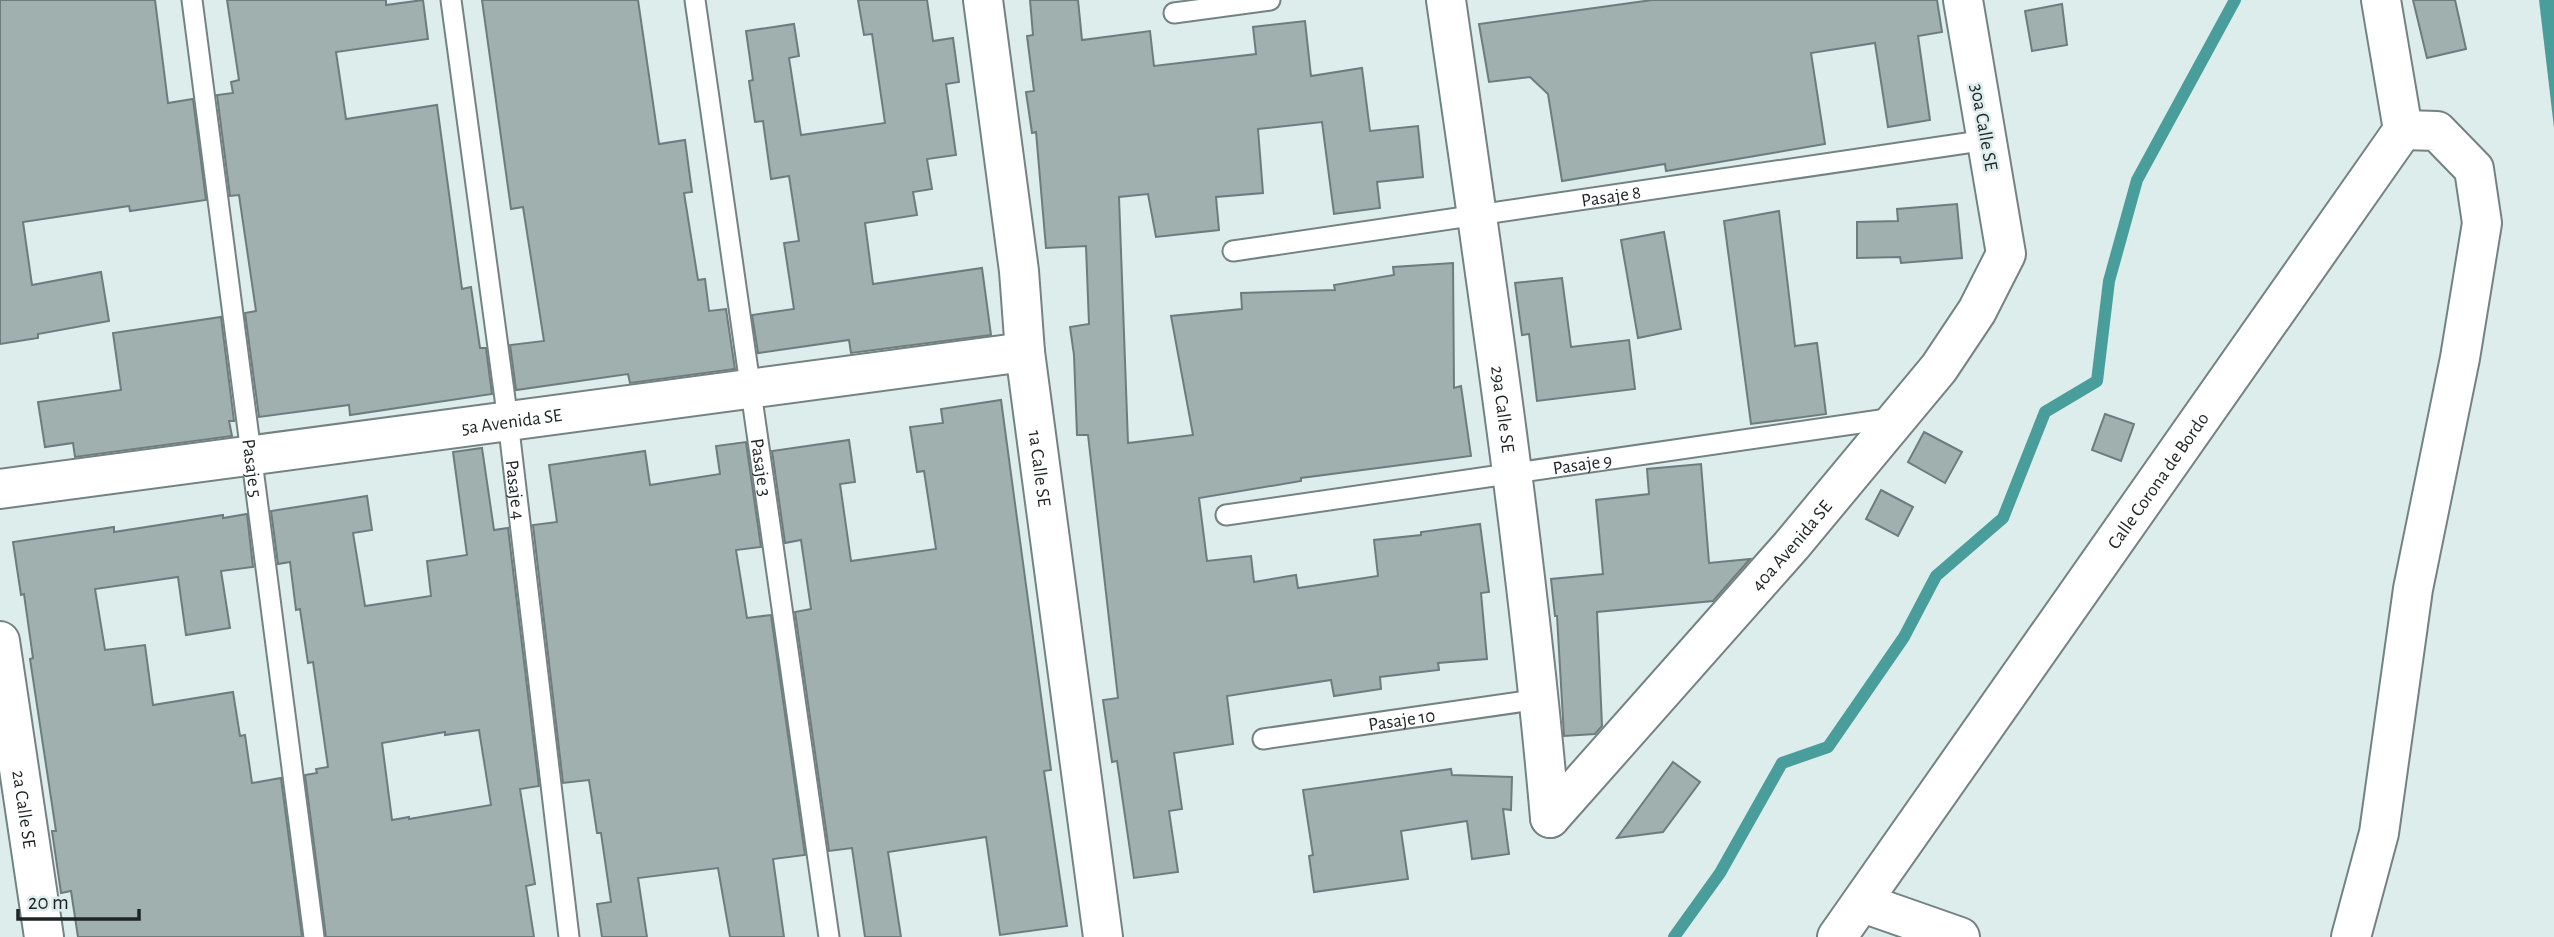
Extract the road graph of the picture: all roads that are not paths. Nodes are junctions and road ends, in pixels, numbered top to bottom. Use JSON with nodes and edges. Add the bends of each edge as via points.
{"nodes":[{"id":1,"x":192,"y":0,"type":"edge"},
{"id":2,"x":451,"y":0,"type":"edge"},
{"id":3,"x":695,"y":0,"type":"edge"},
{"id":4,"x":983,"y":0,"type":"edge"},
{"id":5,"x":1270,"y":0,"type":"edge"},
{"id":6,"x":1446,"y":0,"type":"edge"},
{"id":7,"x":1963,"y":0,"type":"edge"},
{"id":8,"x":2381,"y":0,"type":"edge"},
{"id":9,"x":1174,"y":13,"type":"dead end"},
{"id":10,"x":2403,"y":130,"type":"junction"},
{"id":11,"x":1987,"y":140,"type":"junction"},
{"id":12,"x":1477,"y":215,"type":"junction"},
{"id":13,"x":1233,"y":251,"type":"dead end"},
{"id":14,"x":2006,"y":254,"type":"joint"},
{"id":15,"x":1025,"y":352,"type":"junction"},
{"id":16,"x":751,"y":389,"type":"junction"},
{"id":17,"x":1899,"y":417,"type":"junction"},
{"id":18,"x":508,"y":421,"type":"junction"},
{"id":19,"x":250,"y":456,"type":"junction"},
{"id":20,"x":1512,"y":472,"type":"junction"},
{"id":21,"x":0,"y":489,"type":"edge"},
{"id":22,"x":1226,"y":515,"type":"dead end"},
{"id":23,"x":0,"y":641,"type":"edge"},
{"id":24,"x":1540,"y":699,"type":"junction"},
{"id":25,"x":1263,"y":738,"type":"dead end"},
{"id":26,"x":1550,"y":818,"type":"joint"},
{"id":27,"x":1863,"y":903,"type":"junction"},
{"id":28,"x":44,"y":937,"type":"edge"},
{"id":29,"x":314,"y":937,"type":"edge"},
{"id":30,"x":569,"y":937,"type":"edge"},
{"id":31,"x":829,"y":937,"type":"edge"},
{"id":32,"x":1103,"y":937,"type":"edge"},
{"id":33,"x":1838,"y":937,"type":"edge"},
{"id":34,"x":1960,"y":937,"type":"edge"},
{"id":35,"x":2351,"y":937,"type":"edge"}],
"edges":[{"from":1,"to":19,"type":"lane","name":"Pasaje 5"},
{"from":2,"to":18,"type":"lane","name":"Pasaje 4"},
{"from":3,"to":16,"type":"lane","name":"Pasaje 3"},
{"from":4,"to":15,"type":"street","name":"1a Calle SE"},
{"from":5,"to":9,"type":"lane"},
{"from":6,"to":12,"type":"street","name":"29a Calle SE"},
{"from":7,"to":11,"type":"street","name":"30a Calle SE"},
{"from":8,"to":10,"type":"street"},
{"from":10,"to":27,"type":"street","name":"Calle Corona de Bordo"},
{"from":10,"to":35,"type":"street","via":[[2437,131],[2474,169],[2482,223],[2413,589],[2379,833]]},
{"from":11,"to":12,"type":"lane","name":"Pasaje 8"},
{"from":11,"to":14,"type":"street","name":"30a Calle SE"},
{"from":12,"to":13,"type":"lane","name":"Pasaje 8"},
{"from":12,"to":20,"type":"street","name":"29a Calle SE"},
{"from":14,"to":17,"type":"street","name":"40a Avenida SE","via":[[1962,334]]},
{"from":15,"to":16,"type":"street","name":"5a Avenida SE"},
{"from":15,"to":32,"type":"street","name":"1a Calle SE"},
{"from":16,"to":18,"type":"street","name":"5a Avenida SE"},
{"from":16,"to":31,"type":"lane","name":"Pasaje 3"},
{"from":17,"to":20,"type":"lane","name":"Pasaje 9"},
{"from":17,"to":26,"type":"street","name":"40a Avenida SE"},
{"from":18,"to":19,"type":"street","name":"5a Avenida SE"},
{"from":18,"to":30,"type":"lane","name":"Pasaje 4"},
{"from":19,"to":21,"type":"street","name":"5a Avenida SE"},
{"from":19,"to":29,"type":"lane","name":"Pasaje 5"},
{"from":20,"to":22,"type":"lane","name":"Pasaje 9"},
{"from":20,"to":24,"type":"street","name":"29a Calle SE"},
{"from":23,"to":28,"type":"street","name":"2a Calle SE"},
{"from":24,"to":25,"type":"lane","name":"Pasaje 10"},
{"from":24,"to":26,"type":"street","name":"29a Calle SE"},
{"from":27,"to":33,"type":"street","name":"Calle Corona de Bordo"},
{"from":27,"to":34,"type":"street"}]}
